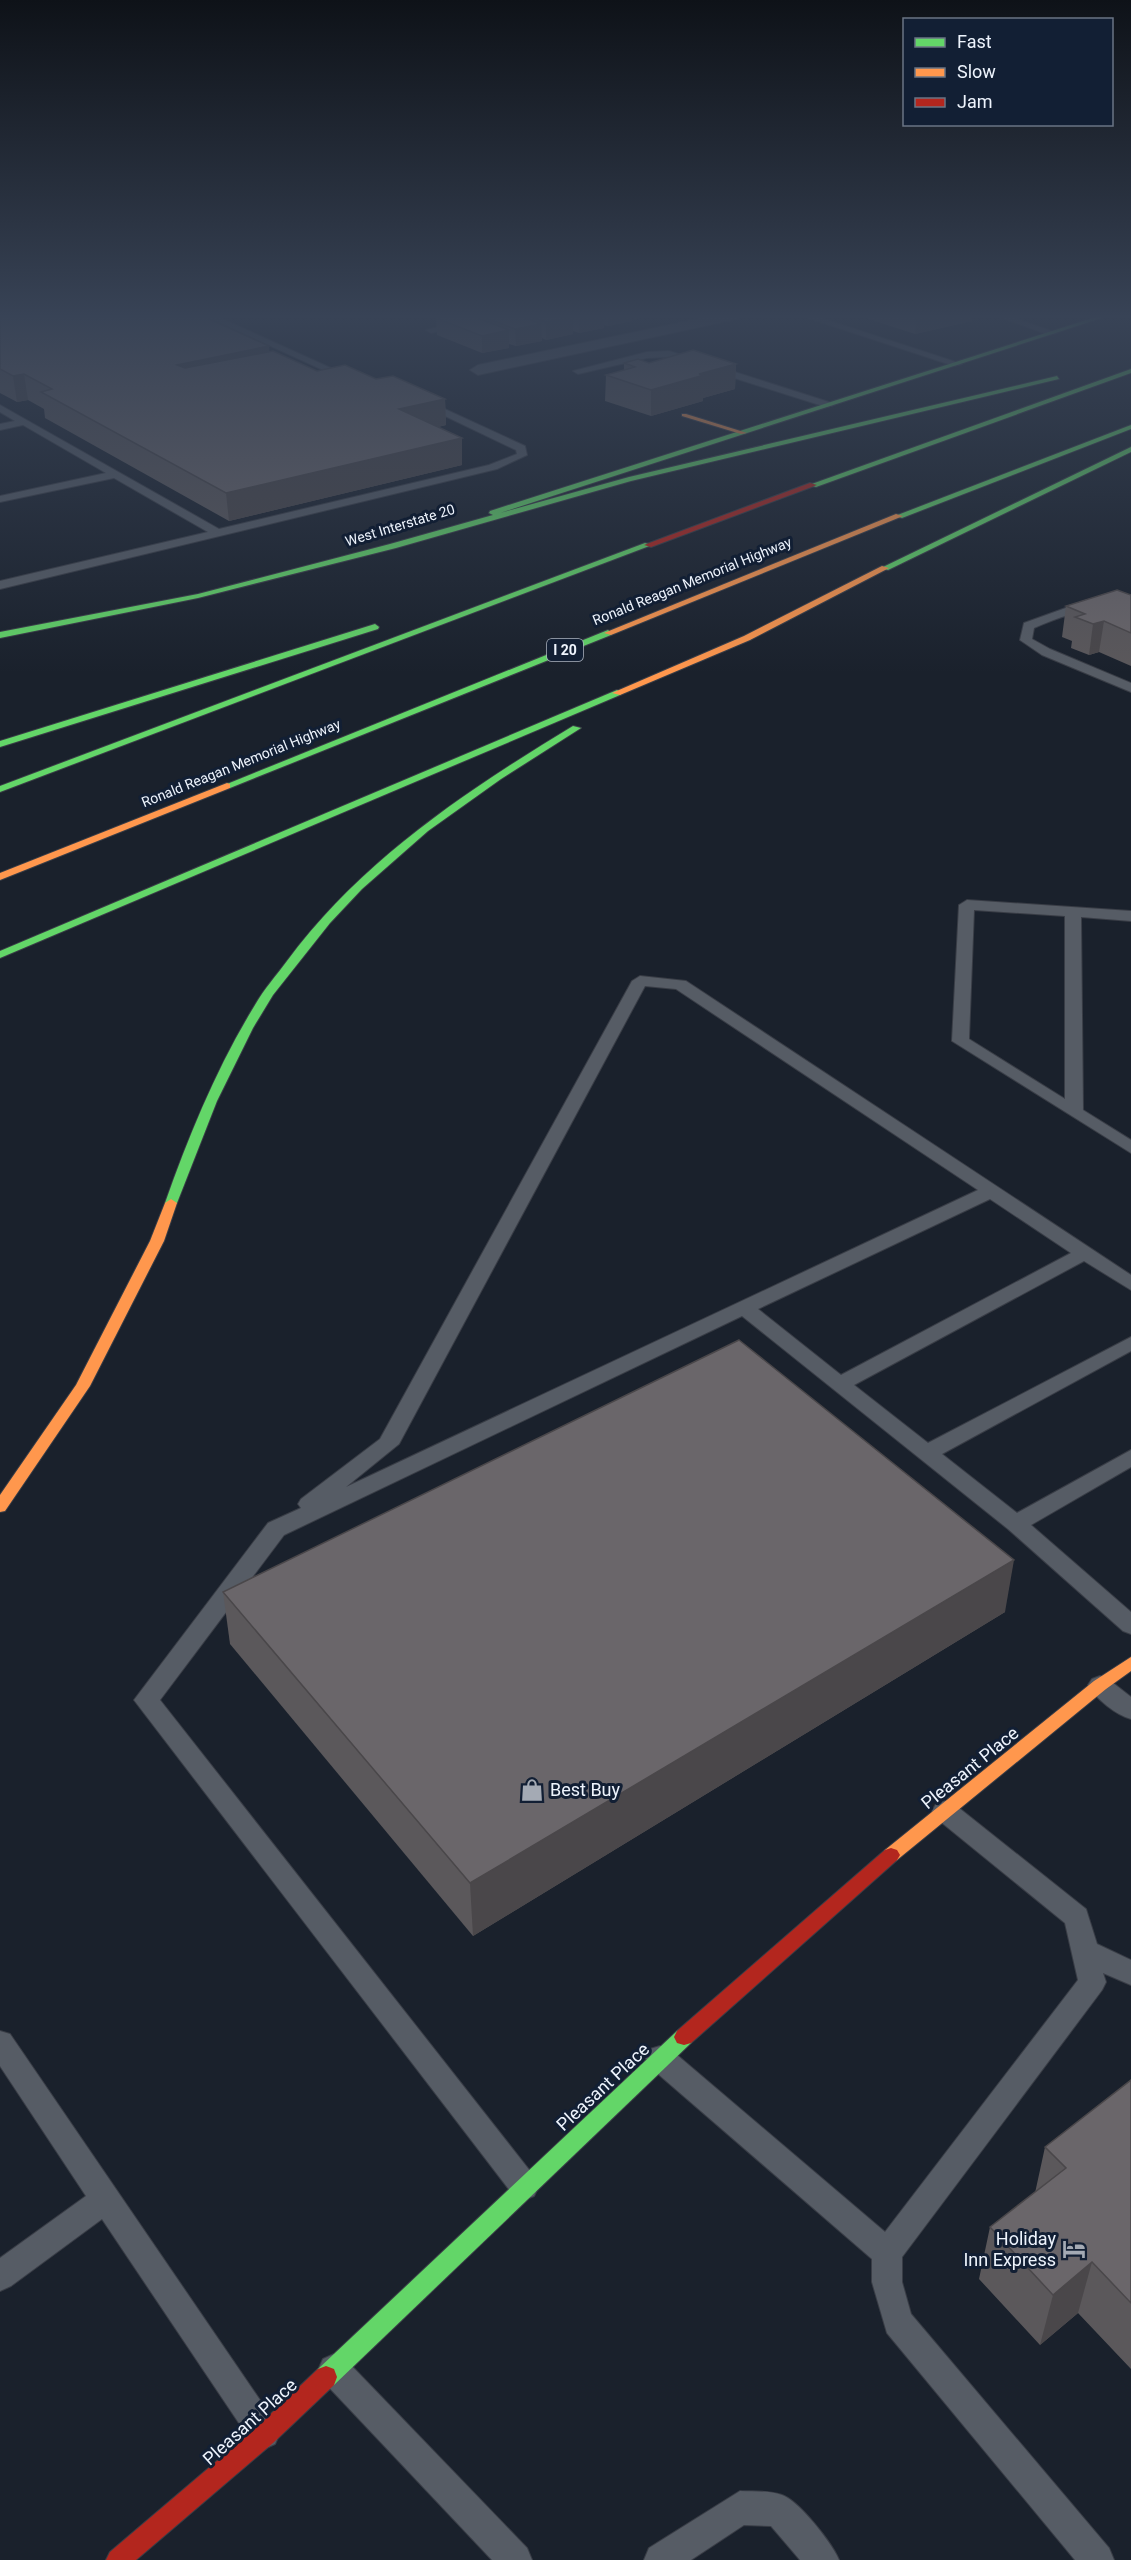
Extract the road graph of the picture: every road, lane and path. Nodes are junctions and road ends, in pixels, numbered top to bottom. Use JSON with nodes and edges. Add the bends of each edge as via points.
{"nodes":[{"id":1,"x":47,"y":434,"type":"edge"},
{"id":2,"x":493,"y":434,"type":"edge"},
{"id":3,"x":738,"y":434,"type":"edge"},
{"id":4,"x":815,"y":434,"type":"edge"},
{"id":5,"x":954,"y":434,"type":"edge"},
{"id":6,"x":1111,"y":434,"type":"edge"},
{"id":7,"x":1131,"y":449,"type":"edge"},
{"id":8,"x":116,"y":474,"type":"junction"},
{"id":9,"x":0,"y":499,"type":"edge"},
{"id":10,"x":708,"y":524,"type":"junction"},
{"id":11,"x":218,"y":533,"type":"junction"},
{"id":12,"x":631,"y":535,"type":"dead end"},
{"id":13,"x":393,"y":546,"type":"junction"},
{"id":14,"x":0,"y":585,"type":"edge"},
{"id":15,"x":1131,"y":609,"type":"edge"},
{"id":16,"x":384,"y":623,"type":"dead end"},
{"id":17,"x":0,"y":635,"type":"edge"},
{"id":18,"x":747,"y":638,"type":"junction"},
{"id":19,"x":1131,"y":688,"type":"edge"},
{"id":20,"x":0,"y":744,"type":"edge"},
{"id":21,"x":0,"y":789,"type":"edge"},
{"id":22,"x":0,"y":878,"type":"edge"},
{"id":23,"x":1072,"y":912,"type":"junction"},
{"id":24,"x":1131,"y":916,"type":"edge"},
{"id":25,"x":0,"y":955,"type":"edge"},
{"id":26,"x":1074,"y":1112,"type":"junction"},
{"id":27,"x":1131,"y":1148,"type":"edge"},
{"id":28,"x":991,"y":1191,"type":"junction"},
{"id":29,"x":1085,"y":1253,"type":"junction"},
{"id":30,"x":1131,"y":1284,"type":"edge"},
{"id":31,"x":744,"y":1308,"type":"junction"},
{"id":32,"x":1131,"y":1343,"type":"edge"},
{"id":33,"x":840,"y":1384,"type":"junction"},
{"id":34,"x":927,"y":1453,"type":"junction"},
{"id":35,"x":1131,"y":1456,"type":"edge"},
{"id":36,"x":0,"y":1507,"type":"edge"},
{"id":37,"x":1016,"y":1524,"type":"junction"},
{"id":38,"x":276,"y":1529,"type":"junction"},
{"id":39,"x":1131,"y":1624,"type":"edge"},
{"id":40,"x":1131,"y":1663,"type":"edge"},
{"id":41,"x":1100,"y":1684,"type":"junction"},
{"id":42,"x":1131,"y":1710,"type":"edge"},
{"id":43,"x":945,"y":1811,"type":"junction"},
{"id":44,"x":1085,"y":1951,"type":"junction"},
{"id":45,"x":1131,"y":1973,"type":"edge"},
{"id":46,"x":0,"y":2043,"type":"edge"},
{"id":47,"x":660,"y":2058,"type":"junction"},
{"id":48,"x":524,"y":2186,"type":"junction"},
{"id":49,"x":106,"y":2199,"type":"junction"},
{"id":50,"x":887,"y":2253,"type":"junction"},
{"id":51,"x":0,"y":2276,"type":"edge"},
{"id":52,"x":334,"y":2370,"type":"junction"},
{"id":53,"x":265,"y":2435,"type":"junction"},
{"id":54,"x":118,"y":2560,"type":"edge"},
{"id":55,"x":514,"y":2560,"type":"edge"},
{"id":56,"x":661,"y":2560,"type":"edge"},
{"id":57,"x":822,"y":2560,"type":"edge"},
{"id":58,"x":1097,"y":2560,"type":"edge"}],
"edges":[{"from":1,"to":8,"type":"lane"},
{"from":2,"to":11,"type":"lane","via":[[522,448],[522,455],[493,467]]},
{"from":3,"to":13,"type":"main road","name":"West Interstate 20"},
{"from":4,"to":13,"type":"main road","via":[[639,476]]},
{"from":5,"to":10,"type":"main road"},
{"from":6,"to":22,"type":"main road","name":"Ronald Reagan Memorial Highway","number":"I 20","via":[[918,508]]},
{"from":7,"to":18,"type":"main road"},
{"from":8,"to":9,"type":"lane"},
{"from":8,"to":11,"type":"lane"},
{"from":10,"to":12,"type":"main road"},
{"from":10,"to":21,"type":"main road"},
{"from":11,"to":14,"type":"lane"},
{"from":13,"to":17,"type":"main road","name":"West Interstate 20","via":[[296,574]]},
{"from":15,"to":19,"type":"lane","via":[[1122,605],[1077,607],[1028,626],[1026,640]]},
{"from":16,"to":20,"type":"main road"},
{"from":18,"to":25,"type":"main road"},
{"from":18,"to":36,"type":"main road","via":[[596,716],[444,812],[357,887],[312,937],[262,1002],[233,1054],[192,1143],[157,1241],[83,1386]]},
{"from":23,"to":24,"type":"lane"},
{"from":23,"to":26,"type":"lane"},
{"from":23,"to":26,"type":"lane","via":[[967,905],[960,1041]]},
{"from":26,"to":27,"type":"lane"},
{"from":28,"to":29,"type":"lane"},
{"from":28,"to":31,"type":"lane"},
{"from":28,"to":38,"type":"lane","via":[[681,984],[640,981],[388,1444]]},
{"from":29,"to":30,"type":"lane"},
{"from":29,"to":33,"type":"lane"},
{"from":31,"to":33,"type":"lane"},
{"from":31,"to":38,"type":"lane"},
{"from":32,"to":34,"type":"lane"},
{"from":33,"to":34,"type":"lane"},
{"from":34,"to":37,"type":"lane"},
{"from":35,"to":37,"type":"lane"},
{"from":37,"to":39,"type":"lane"},
{"from":38,"to":48,"type":"lane","via":[[146,1700]]},
{"from":40,"to":41,"type":"main road","name":"Pleasant Place"},
{"from":41,"to":42,"type":"lane"},
{"from":41,"to":43,"type":"main road","name":"Pleasant Place"},
{"from":43,"to":44,"type":"lane","via":[[1077,1917]]},
{"from":43,"to":47,"type":"main road","name":"Pleasant Place"},
{"from":44,"to":45,"type":"lane"},
{"from":44,"to":50,"type":"lane","via":[[1092,1982]]},
{"from":46,"to":49,"type":"lane"},
{"from":47,"to":48,"type":"main road","name":"Pleasant Place"},
{"from":47,"to":50,"type":"lane"},
{"from":48,"to":52,"type":"main road","name":"Pleasant Place"},
{"from":49,"to":51,"type":"lane"},
{"from":49,"to":53,"type":"lane"},
{"from":50,"to":58,"type":"lane","via":[[887,2282],[898,2322]]},
{"from":52,"to":53,"type":"main road","name":"Pleasant Place"},
{"from":52,"to":55,"type":"lane"},
{"from":53,"to":54,"type":"main road","name":"Pleasant Place"},
{"from":56,"to":57,"type":"lane","via":[[740,2508],[779,2510]]}]}
